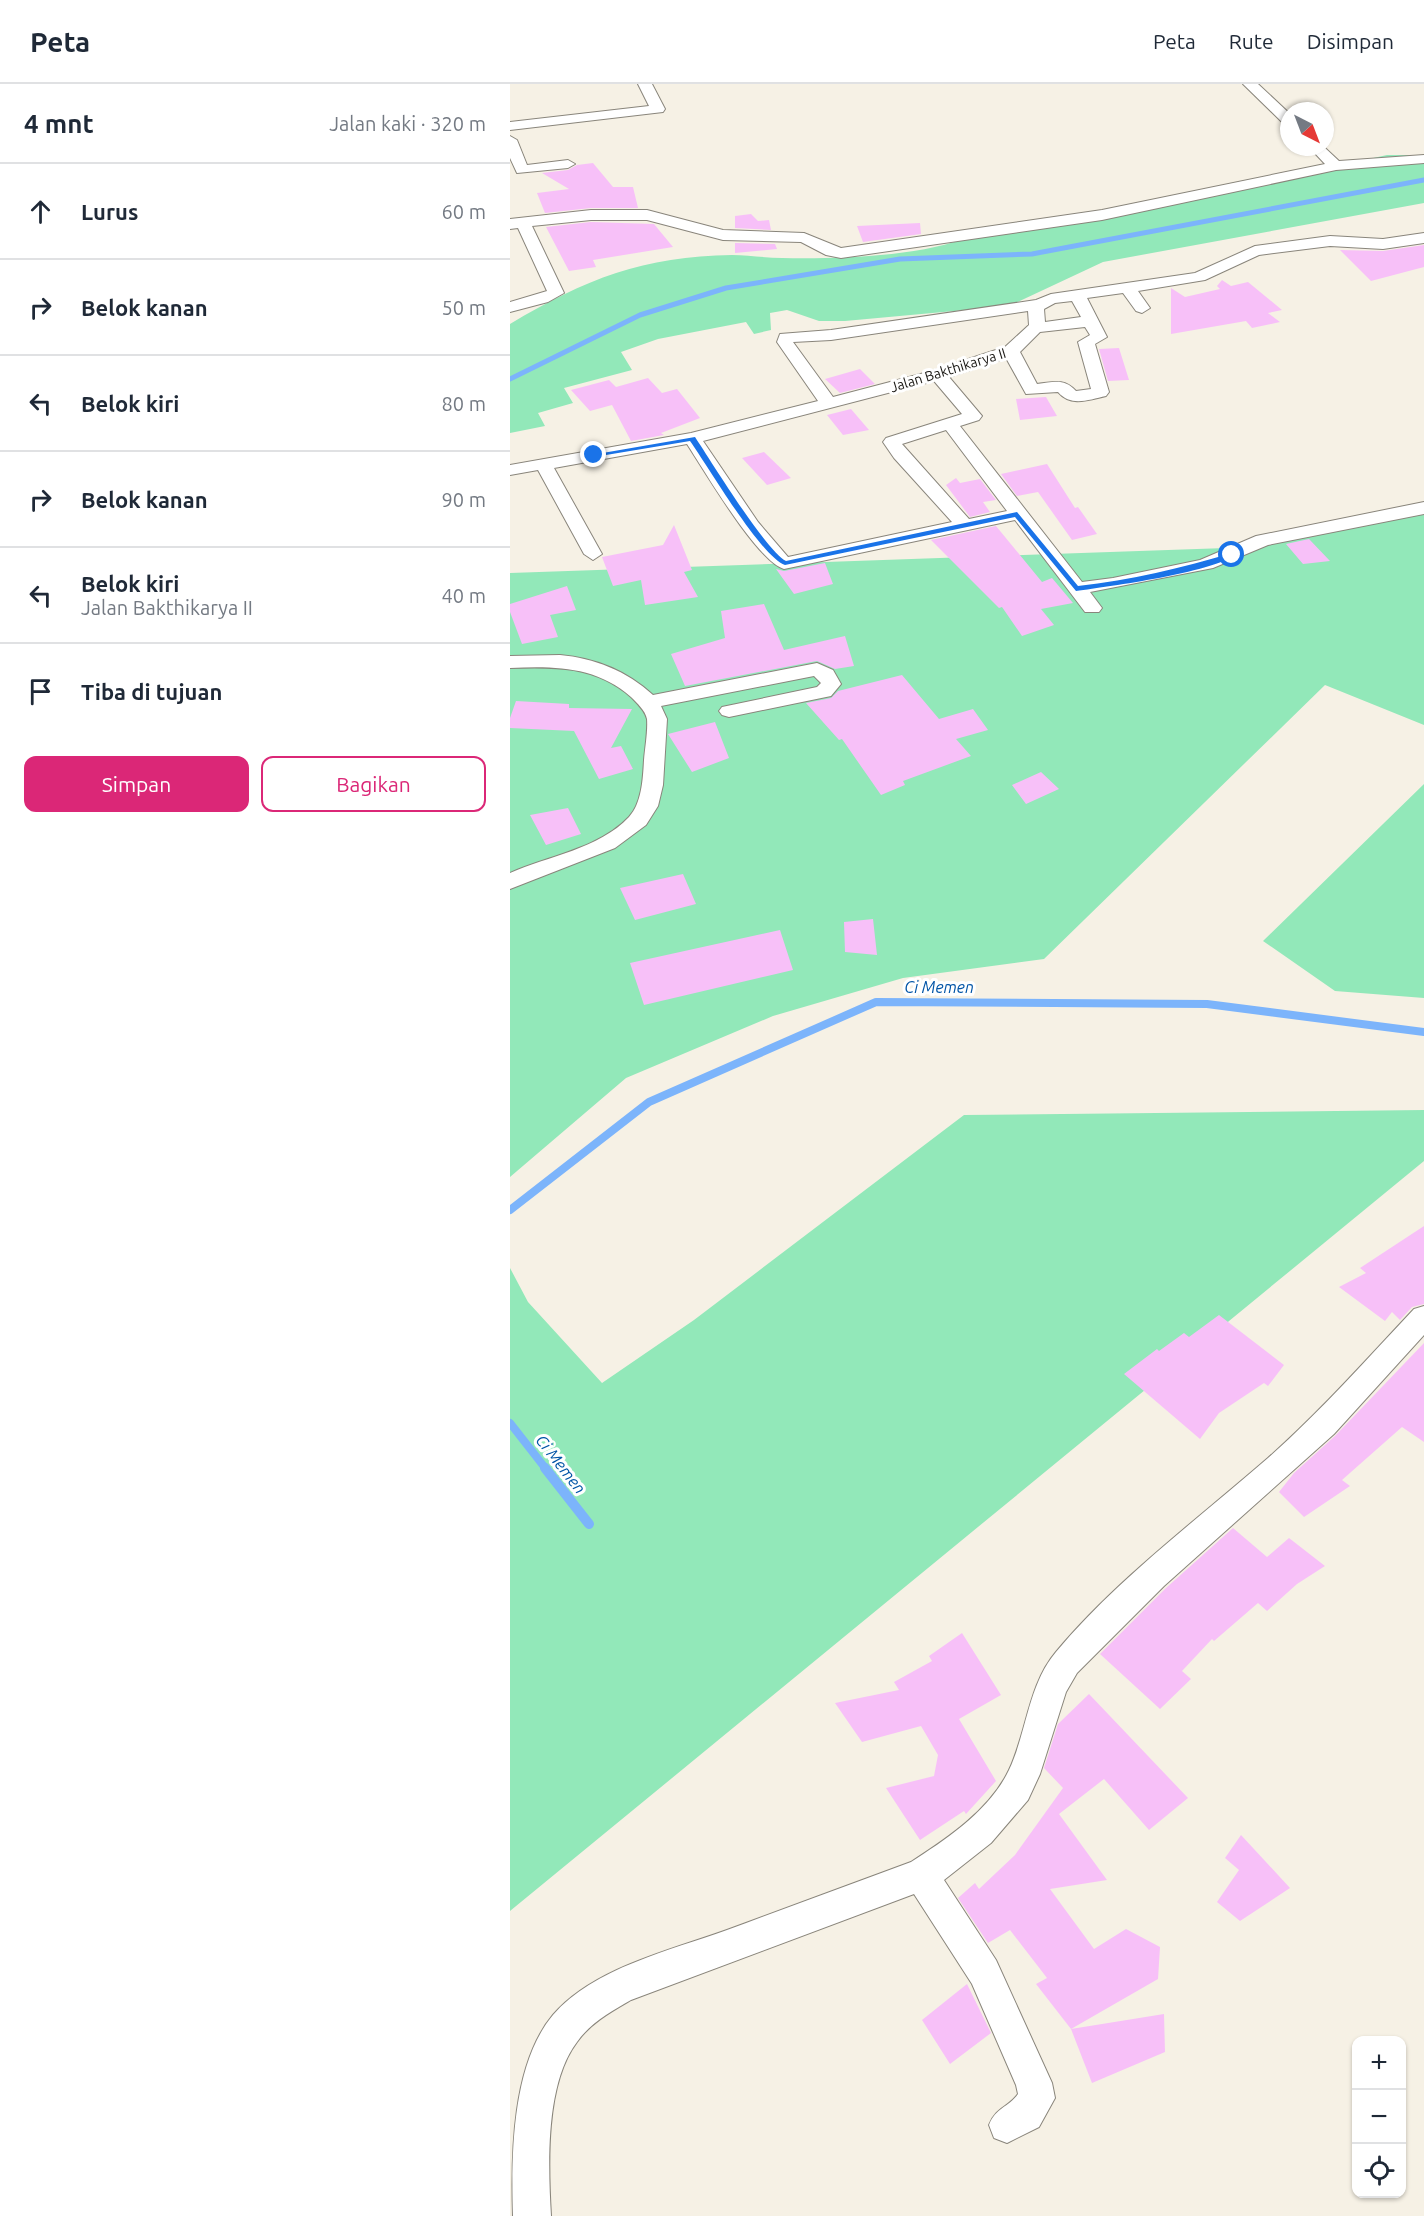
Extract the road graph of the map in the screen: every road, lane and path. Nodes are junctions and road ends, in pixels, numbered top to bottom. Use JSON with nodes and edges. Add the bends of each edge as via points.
{"nodes":[{"id":1,"x":645,"y":84,"type":"edge"},
{"id":2,"x":1250,"y":84,"type":"edge"},
{"id":3,"x":1280,"y":112,"type":"edge"},
{"id":4,"x":510,"y":126,"type":"edge"},
{"id":5,"x":510,"y":140,"type":"edge"},
{"id":6,"x":1325,"y":156,"type":"edge"},
{"id":7,"x":1424,"y":159,"type":"edge"},
{"id":8,"x":568,"y":164,"type":"dead end"},
{"id":9,"x":1336,"y":166,"type":"junction"},
{"id":10,"x":516,"y":170,"type":"edge"},
{"id":11,"x":513,"y":222,"type":"edge"},
{"id":12,"x":1424,"y":238,"type":"edge"},
{"id":13,"x":1127,"y":287,"type":"junction"},
{"id":14,"x":1077,"y":295,"type":"junction"},
{"id":15,"x":1038,"y":305,"type":"junction"},
{"id":16,"x":510,"y":307,"type":"edge"},
{"id":17,"x":1142,"y":308,"type":"dead end"},
{"id":18,"x":1091,"y":321,"type":"junction"},
{"id":19,"x":1035,"y":328,"type":"junction"},
{"id":20,"x":1011,"y":351,"type":"junction"},
{"id":21,"x":938,"y":375,"type":"junction"},
{"id":22,"x":829,"y":404,"type":"junction"},
{"id":23,"x":950,"y":424,"type":"junction"},
{"id":24,"x":692,"y":438,"type":"junction"},
{"id":25,"x":543,"y":463,"type":"junction"},
{"id":26,"x":510,"y":470,"type":"edge"},
{"id":27,"x":1424,"y":508,"type":"edge"},
{"id":28,"x":1017,"y":514,"type":"junction"},
{"id":29,"x":964,"y":524,"type":"junction"},
{"id":30,"x":593,"y":554,"type":"dead end"},
{"id":31,"x":1076,"y":588,"type":"junction"},
{"id":32,"x":1092,"y":608,"type":"dead end"},
{"id":33,"x":510,"y":662,"type":"edge"},
{"id":34,"x":650,"y":702,"type":"junction"},
{"id":35,"x":729,"y":711,"type":"dead end"},
{"id":36,"x":510,"y":882,"type":"edge"},
{"id":37,"x":1424,"y":1317,"type":"edge"},
{"id":38,"x":921,"y":1875,"type":"junction"},
{"id":39,"x":1007,"y":2126,"type":"dead end"},
{"id":40,"x":532,"y":2216,"type":"edge"}],
"edges":[{"from":1,"to":4,"type":"street","via":[[658,109]]},
{"from":2,"to":3,"type":"street"},
{"from":5,"to":10,"type":"street"},
{"from":6,"to":9,"type":"street"},
{"from":7,"to":9,"type":"street"},
{"from":8,"to":10,"type":"street"},
{"from":9,"to":11,"type":"street","via":[[1102,215],[841,253],[804,238],[723,235],[647,215]]},
{"from":11,"to":16,"type":"street","via":[[556,292]]},
{"from":12,"to":13,"type":"street","via":[[1383,244],[1330,241],[1255,251],[1206,275]]},
{"from":13,"to":14,"type":"street"},
{"from":13,"to":17,"type":"street"},
{"from":14,"to":15,"type":"street"},
{"from":14,"to":18,"type":"street"},
{"from":15,"to":19,"type":"street"},
{"from":15,"to":22,"type":"street","via":[[786,338],[785,342]]},
{"from":18,"to":19,"type":"street"},
{"from":18,"to":20,"type":"street","via":[[1099,338],[1086,342],[1101,390],[1098,393],[1071,396],[1061,386],[1032,390]]},
{"from":19,"to":20,"type":"street","name":"Jalan Bakthikarya II"},
{"from":20,"to":21,"type":"street","name":"Jalan Bakthikarya II"},
{"from":21,"to":22,"type":"street","name":"Jalan Bakthikarya II"},
{"from":21,"to":23,"type":"street","via":[[974,413]]},
{"from":22,"to":24,"type":"street","name":"Jalan Bakthikarya II"},
{"from":23,"to":28,"type":"street","via":[[993,476]]},
{"from":23,"to":29,"type":"street","via":[[892,442]]},
{"from":24,"to":25,"type":"street","name":"Jalan Bakthikarya II"},
{"from":24,"to":29,"type":"street","via":[[782,562]]},
{"from":25,"to":26,"type":"street","name":"Jalan Bakthikarya II"},
{"from":25,"to":30,"type":"street"},
{"from":27,"to":31,"type":"street","via":[[1263,540],[1206,564]]},
{"from":28,"to":29,"type":"street"},
{"from":28,"to":31,"type":"street"},
{"from":31,"to":32,"type":"street"},
{"from":33,"to":34,"type":"street","via":[[578,663],[629,686]]},
{"from":34,"to":35,"type":"street","via":[[817,669],[826,674],[831,684],[824,692]]},
{"from":34,"to":36,"type":"street","via":[[657,719],[649,795],[641,819],[617,839]]},
{"from":37,"to":38,"type":"street","via":[[1308,1440],[1217,1518],[1066,1663],[1053,1681],[1015,1791],[966,1842]]},
{"from":38,"to":39,"type":"street","via":[[984,1972],[1034,2083],[1036,2098],[1026,2114]]},
{"from":38,"to":40,"type":"street","via":[[621,1986],[579,2015],[564,2029],[553,2049],[536,2108]]}]}
